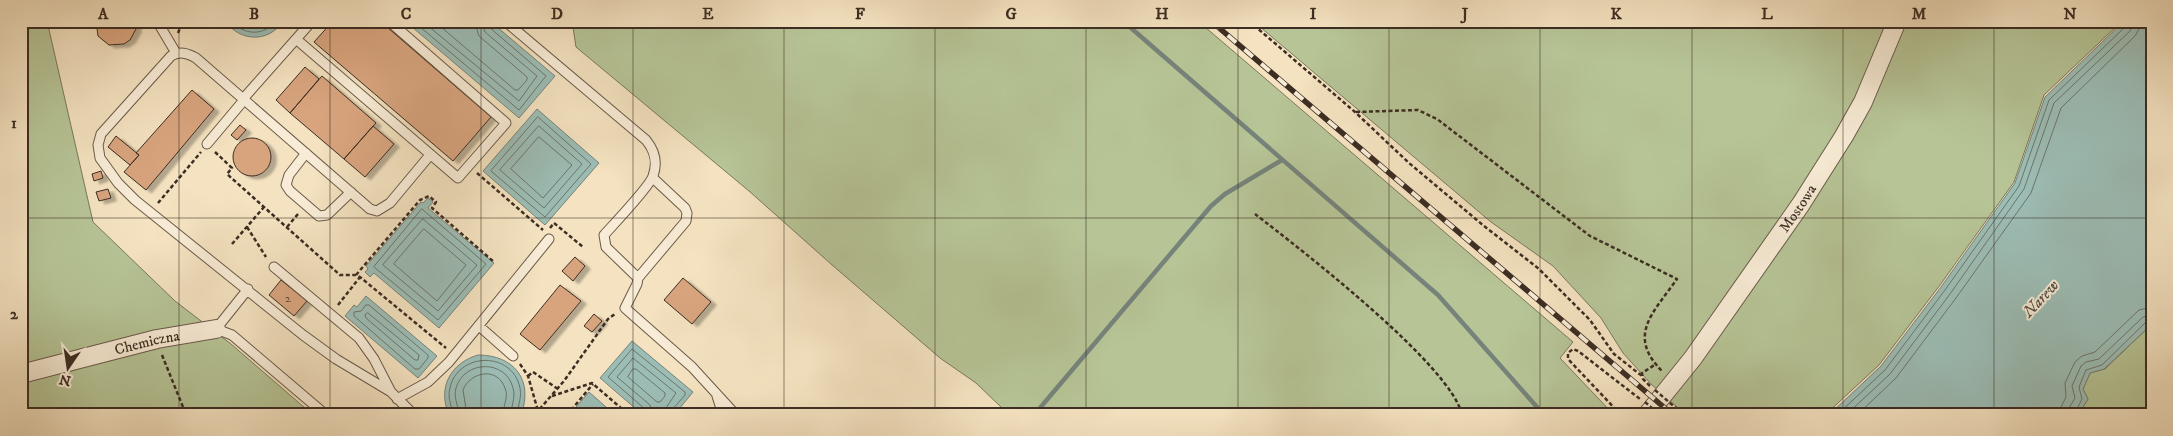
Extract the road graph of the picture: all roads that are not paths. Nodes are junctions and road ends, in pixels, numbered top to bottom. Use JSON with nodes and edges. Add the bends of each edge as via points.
{"nodes":[{"id":1,"x":158,"y":21,"type":"edge"},
{"id":2,"x":312,"y":21,"type":"edge"},
{"id":3,"x":389,"y":21,"type":"edge"},
{"id":4,"x":505,"y":21,"type":"edge"},
{"id":5,"x":1897,"y":21,"type":"edge"},
{"id":6,"x":296,"y":39,"type":"junction"},
{"id":7,"x":176,"y":53,"type":"junction"},
{"id":8,"x":244,"y":99,"type":"junction"},
{"id":9,"x":207,"y":144,"type":"road end"},
{"id":10,"x":306,"y":153,"type":"junction"},
{"id":11,"x":430,"y":155,"type":"junction"},
{"id":12,"x":653,"y":178,"type":"junction"},
{"id":13,"x":351,"y":192,"type":"junction"},
{"id":14,"x":549,"y":240,"type":"dead end"},
{"id":15,"x":274,"y":267,"type":"road end"},
{"id":16,"x":638,"y":278,"type":"junction"},
{"id":17,"x":248,"y":290,"type":"junction"},
{"id":18,"x":479,"y":326,"type":"junction"},
{"id":19,"x":216,"y":329,"type":"junction"},
{"id":20,"x":513,"y":356,"type":"road end"},
{"id":21,"x":21,"y":374,"type":"edge"},
{"id":22,"x":716,"y":393,"type":"junction"},
{"id":23,"x":394,"y":396,"type":"junction"},
{"id":24,"x":1646,"y":408,"type":"edge"},
{"id":25,"x":326,"y":415,"type":"edge"},
{"id":26,"x":414,"y":415,"type":"edge"},
{"id":27,"x":723,"y":415,"type":"edge"},
{"id":28,"x":736,"y":415,"type":"edge"}],
"edges":[{"from":1,"to":7,"type":"lane"},
{"from":2,"to":6,"type":"lane"},
{"from":3,"to":11,"type":"lane","via":[[506,123],[458,178]]},
{"from":4,"to":12,"type":"lane","via":[[646,140],[656,159]]},
{"from":5,"to":24,"type":"street","name":"Mostowa","via":[[1863,102],[1801,204],[1744,288],[1674,381]]},
{"from":6,"to":8,"type":"lane"},
{"from":6,"to":11,"type":"lane"},
{"from":7,"to":8,"type":"lane","via":[[196,58]]},
{"from":7,"to":17,"type":"lane","via":[[101,134],[98,145],[100,158],[135,200]]},
{"from":8,"to":9,"type":"lane"},
{"from":8,"to":10,"type":"lane"},
{"from":10,"to":13,"type":"lane"},
{"from":10,"to":13,"type":"lane","via":[[289,175],[286,185],[306,205],[319,216],[328,215]]},
{"from":11,"to":13,"type":"lane","via":[[384,208],[370,209]]},
{"from":12,"to":16,"type":"lane","via":[[684,208],[686,221]]},
{"from":12,"to":16,"type":"lane","via":[[604,236],[606,247]]},
{"from":14,"to":18,"type":"lane"},
{"from":15,"to":23,"type":"lane","via":[[359,338]]},
{"from":16,"to":22,"type":"lane","via":[[625,308],[692,367]]},
{"from":17,"to":19,"type":"lane"},
{"from":17,"to":23,"type":"lane","via":[[336,359]]},
{"from":18,"to":20,"type":"lane"},
{"from":18,"to":23,"type":"lane","via":[[428,382]]},
{"from":19,"to":21,"type":"street","name":"Chemiczna","via":[[158,339]]},
{"from":19,"to":25,"type":"lane","via":[[232,335]]},
{"from":22,"to":27,"type":"lane"},
{"from":22,"to":28,"type":"lane"},
{"from":23,"to":26,"type":"lane"}]}
